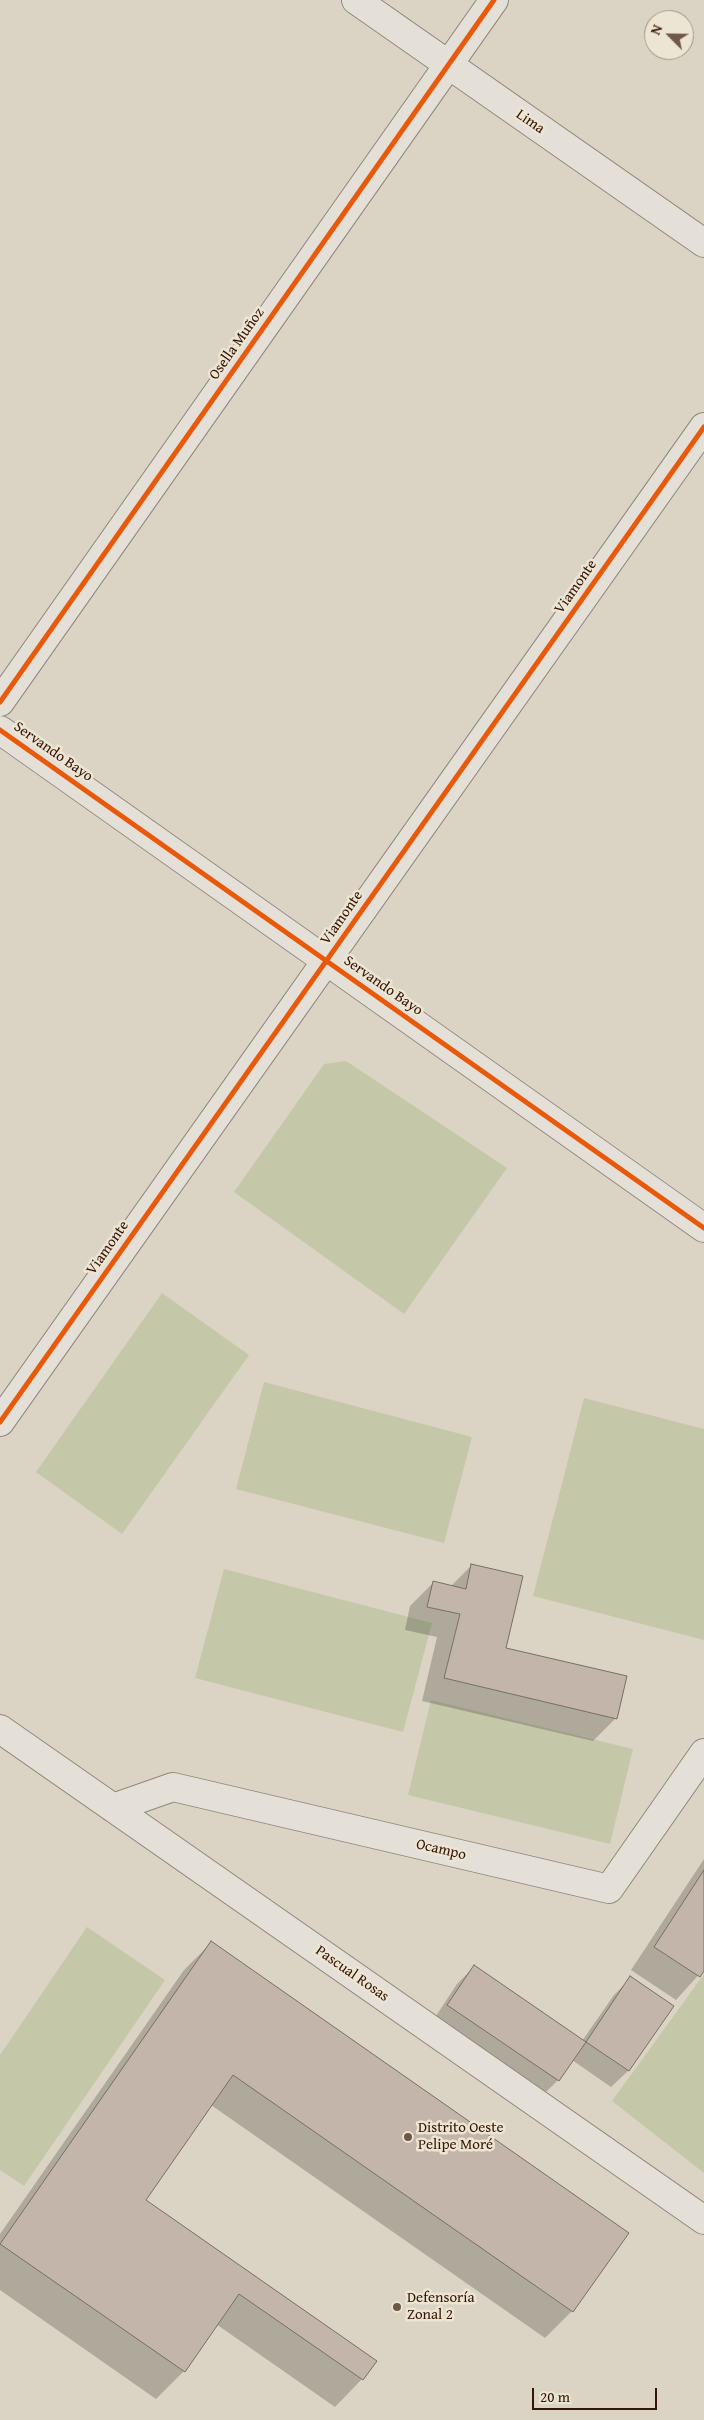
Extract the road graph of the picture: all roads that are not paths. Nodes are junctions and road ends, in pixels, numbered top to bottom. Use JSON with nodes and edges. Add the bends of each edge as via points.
{"nodes":[{"id":1,"x":356,"y":0,"type":"edge"},
{"id":2,"x":494,"y":0,"type":"edge"},
{"id":3,"x":448,"y":65,"type":"junction"},
{"id":4,"x":704,"y":243,"type":"edge"},
{"id":5,"x":704,"y":428,"type":"edge"},
{"id":6,"x":0,"y":702,"type":"edge"},
{"id":7,"x":0,"y":730,"type":"edge"},
{"id":8,"x":326,"y":962,"type":"junction"},
{"id":9,"x":704,"y":1228,"type":"edge"},
{"id":10,"x":0,"y":1422,"type":"edge"},
{"id":11,"x":0,"y":1729,"type":"edge"},
{"id":12,"x":704,"y":1753,"type":"edge"},
{"id":13,"x":113,"y":1808,"type":"junction"},
{"id":14,"x":704,"y":2220,"type":"edge"}],
"edges":[{"from":1,"to":3,"type":"street","name":"Lima"},
{"from":2,"to":3,"type":"street","name":"Osella Muñoz"},
{"from":3,"to":4,"type":"street","name":"Lima"},
{"from":3,"to":6,"type":"street","name":"Osella Muñoz"},
{"from":5,"to":8,"type":"street","name":"Viamonte"},
{"from":7,"to":8,"type":"street","name":"Servando Bayo"},
{"from":8,"to":9,"type":"street","name":"Servando Bayo"},
{"from":8,"to":10,"type":"street","name":"Viamonte"},
{"from":11,"to":13,"type":"street","name":"Pascual Rosas"},
{"from":12,"to":13,"type":"street","name":"Ocampo","via":[[609,1889],[173,1787]]},
{"from":13,"to":14,"type":"street","name":"Pascual Rosas"}]}
